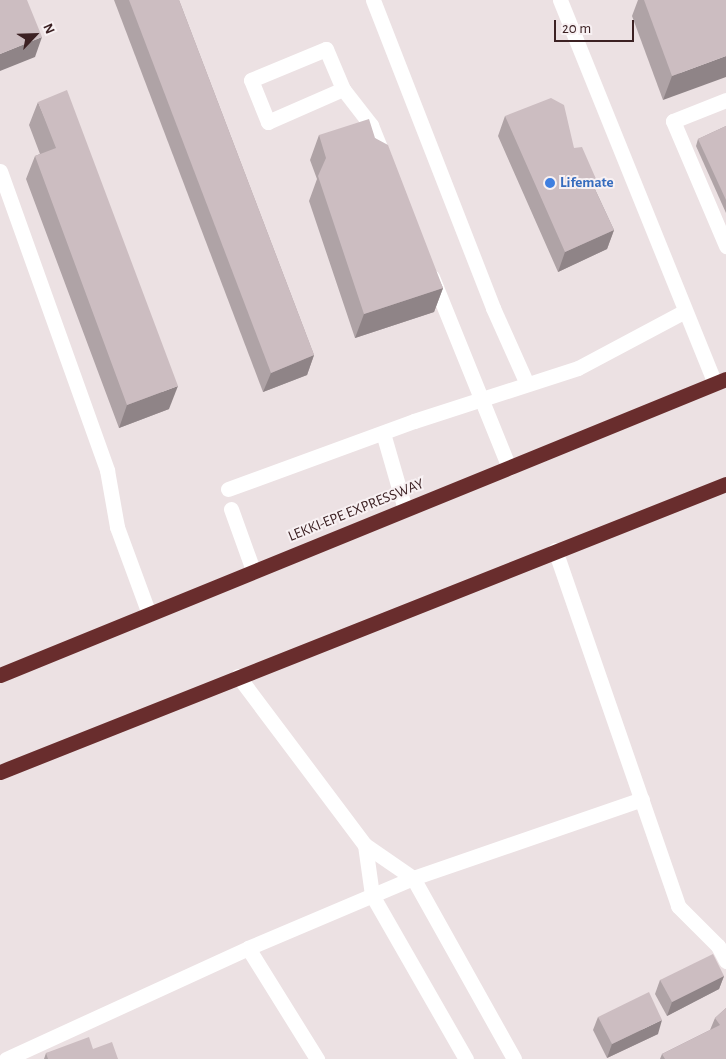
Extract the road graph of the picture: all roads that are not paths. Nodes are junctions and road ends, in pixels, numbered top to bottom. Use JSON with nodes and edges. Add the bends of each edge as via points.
{"nodes":[{"id":1,"x":373,"y":0,"type":"edge"},
{"id":2,"x":560,"y":0,"type":"edge"},
{"id":3,"x":343,"y":89,"type":"junction"},
{"id":4,"x":726,"y":100,"type":"edge"},
{"id":5,"x":0,"y":171,"type":"edge"},
{"id":6,"x":390,"y":171,"type":"edge"},
{"id":7,"x":726,"y":246,"type":"edge"},
{"id":8,"x":426,"y":262,"type":"edge"},
{"id":9,"x":685,"y":311,"type":"junction"},
{"id":10,"x":721,"y":381,"type":"edge"},
{"id":11,"x":527,"y":384,"type":"junction"},
{"id":12,"x":481,"y":399,"type":"junction"},
{"id":13,"x":383,"y":432,"type":"junction"},
{"id":14,"x":509,"y":468,"type":"junction"},
{"id":15,"x":726,"y":484,"type":"edge"},
{"id":16,"x":228,"y":489,"type":"dead end"},
{"id":17,"x":231,"y":509,"type":"dead end"},
{"id":18,"x":404,"y":509,"type":"junction"},
{"id":19,"x":555,"y":550,"type":"junction"},
{"id":20,"x":253,"y":570,"type":"junction"},
{"id":21,"x":149,"y":614,"type":"junction"},
{"id":22,"x":0,"y":676,"type":"edge"},
{"id":23,"x":238,"y":676,"type":"junction"},
{"id":24,"x":0,"y":772,"type":"edge"},
{"id":25,"x":642,"y":799,"type":"junction"},
{"id":26,"x":365,"y":845,"type":"junction"},
{"id":27,"x":413,"y":878,"type":"junction"},
{"id":28,"x":372,"y":895,"type":"junction"},
{"id":29,"x":248,"y":948,"type":"junction"},
{"id":30,"x":726,"y":961,"type":"edge"},
{"id":31,"x":10,"y":1059,"type":"edge"},
{"id":32,"x":317,"y":1059,"type":"edge"},
{"id":33,"x":466,"y":1059,"type":"edge"},
{"id":34,"x":514,"y":1059,"type":"edge"}],
"edges":[{"from":1,"to":11,"type":"street","via":[[493,308]]},
{"from":2,"to":9,"type":"street"},
{"from":3,"to":3,"type":"street","via":[[326,49],[251,80],[268,122]]},
{"from":3,"to":6,"type":"street","via":[[371,125]]},
{"from":4,"to":7,"type":"street","via":[[673,121]]},
{"from":5,"to":21,"type":"street","via":[[107,470],[117,527]]},
{"from":8,"to":12,"type":"street"},
{"from":9,"to":10,"type":"street"},
{"from":9,"to":11,"type":"street","via":[[578,368]]},
{"from":10,"to":14,"type":"highway","name":"LEKKI-EPE EXPRESSWAY"},
{"from":11,"to":12,"type":"street"},
{"from":12,"to":13,"type":"street"},
{"from":12,"to":14,"type":"street"},
{"from":13,"to":16,"type":"street"},
{"from":13,"to":18,"type":"street"},
{"from":14,"to":18,"type":"highway","name":"LEKKI-EPE EXPRESSWAY"},
{"from":15,"to":19,"type":"highway"},
{"from":17,"to":20,"type":"street"},
{"from":18,"to":20,"type":"highway","name":"LEKKI-EPE EXPRESSWAY"},
{"from":19,"to":23,"type":"highway"},
{"from":19,"to":25,"type":"street"},
{"from":20,"to":21,"type":"highway","name":"LEKKI-EPE EXPRESSWAY"},
{"from":21,"to":22,"type":"highway","name":"LEKKI-EPE EXPRESSWAY"},
{"from":23,"to":24,"type":"highway"},
{"from":23,"to":26,"type":"street"},
{"from":25,"to":27,"type":"street"},
{"from":25,"to":30,"type":"street","via":[[678,906],[718,946]]},
{"from":26,"to":27,"type":"street"},
{"from":26,"to":28,"type":"street"},
{"from":27,"to":28,"type":"street"},
{"from":27,"to":34,"type":"street"},
{"from":28,"to":29,"type":"street"},
{"from":28,"to":33,"type":"street"},
{"from":29,"to":31,"type":"street"},
{"from":29,"to":32,"type":"street"}]}
